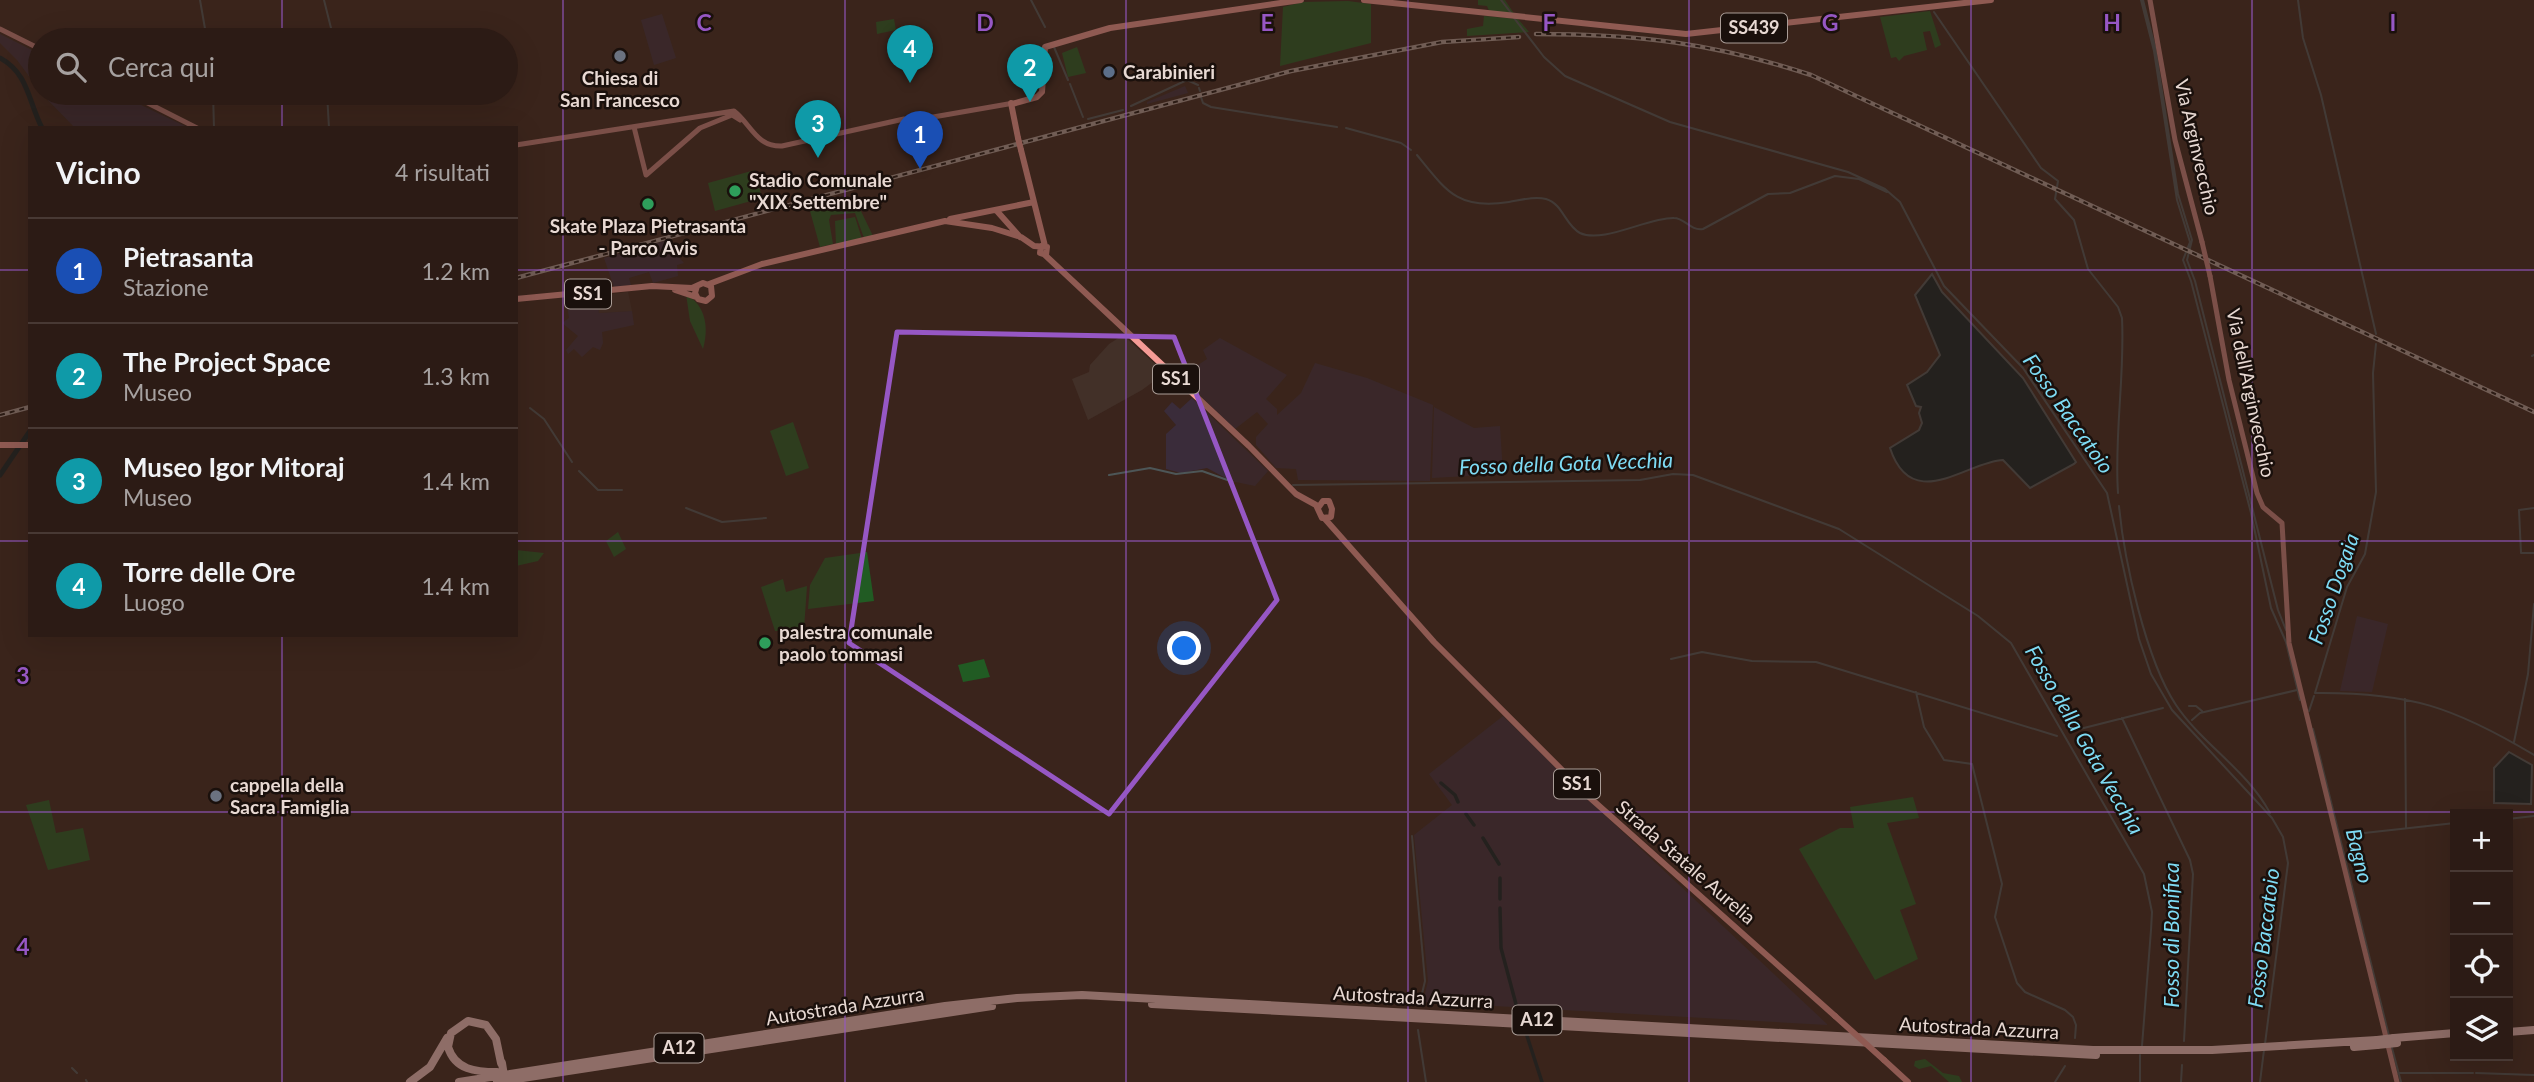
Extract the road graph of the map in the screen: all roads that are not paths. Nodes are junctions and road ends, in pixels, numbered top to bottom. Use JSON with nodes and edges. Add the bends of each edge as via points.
{"nodes":[{"id":1,"x":1301,"y":0,"type":"edge"},
{"id":2,"x":1364,"y":0,"type":"edge"},
{"id":3,"x":1991,"y":0,"type":"edge"},
{"id":4,"x":2150,"y":0,"type":"edge"},
{"id":5,"x":0,"y":29,"type":"edge"},
{"id":6,"x":28,"y":43,"type":"edge"},
{"id":7,"x":152,"y":105,"type":"edge"},
{"id":8,"x":1010,"y":105,"type":"junction"},
{"id":9,"x":698,"y":118,"type":"junction"},
{"id":10,"x":713,"y":118,"type":"junction"},
{"id":11,"x":193,"y":126,"type":"edge"},
{"id":12,"x":634,"y":127,"type":"junction"},
{"id":13,"x":699,"y":128,"type":"junction"},
{"id":14,"x":518,"y":145,"type":"edge"},
{"id":15,"x":1032,"y":200,"type":"junction"},
{"id":16,"x":996,"y":210,"type":"junction"},
{"id":17,"x":945,"y":221,"type":"junction"},
{"id":18,"x":1019,"y":237,"type":"junction"},
{"id":19,"x":1044,"y":250,"type":"junction"},
{"id":20,"x":2210,"y":276,"type":"joint"},
{"id":21,"x":724,"y":279,"type":"junction"},
{"id":22,"x":709,"y":284,"type":"junction"},
{"id":23,"x":660,"y":285,"type":"junction"},
{"id":24,"x":697,"y":286,"type":"junction"},
{"id":25,"x":713,"y":293,"type":"junction"},
{"id":26,"x":696,"y":297,"type":"junction"},
{"id":27,"x":518,"y":299,"type":"edge"},
{"id":28,"x":0,"y":445,"type":"edge"},
{"id":29,"x":27,"y":445,"type":"edge"},
{"id":30,"x":1294,"y":491,"type":"junction"},
{"id":31,"x":1324,"y":500,"type":"junction"},
{"id":32,"x":1318,"y":508,"type":"junction"},
{"id":33,"x":1328,"y":518,"type":"junction"},
{"id":34,"x":898,"y":1016,"type":"junction"},
{"id":35,"x":2534,"y":1028,"type":"edge"},
{"id":36,"x":2513,"y":1030,"type":"edge"},
{"id":37,"x":2450,"y":1036,"type":"edge"},
{"id":38,"x":501,"y":1063,"type":"junction"},
{"id":39,"x":582,"y":1070,"type":"junction"},
{"id":40,"x":521,"y":1073,"type":"junction"},
{"id":41,"x":410,"y":1082,"type":"edge"},
{"id":42,"x":459,"y":1082,"type":"edge"},
{"id":43,"x":497,"y":1082,"type":"edge"},
{"id":44,"x":504,"y":1082,"type":"edge"},
{"id":45,"x":547,"y":1082,"type":"edge"},
{"id":46,"x":1908,"y":1082,"type":"edge"},
{"id":47,"x":2397,"y":1082,"type":"edge"}],
"edges":[{"from":1,"to":8,"type":"main road","via":[[1110,28],[1043,48],[1042,92]]},
{"from":2,"to":3,"type":"main road","number":"SS439","via":[[1686,34]]},
{"from":4,"to":20,"type":"main road","name":"Via Arginvecchio","bridge":true,"via":[[2175,140]]},
{"from":5,"to":6,"type":"main road"},
{"from":7,"to":11,"type":"main road"},
{"from":8,"to":10,"type":"main road","via":[[895,121],[774,146],[760,139],[734,111]]},
{"from":8,"to":15,"type":"main road","bridge":true},
{"from":9,"to":10,"type":"main road"},
{"from":9,"to":12,"type":"main road"},
{"from":9,"to":13,"type":"main road","via":[[704,120]]},
{"from":10,"to":13,"type":"main road"},
{"from":12,"to":13,"type":"main road","via":[[646,175]]},
{"from":12,"to":14,"type":"main road"},
{"from":15,"to":16,"type":"main road"},
{"from":15,"to":19,"type":"main road"},
{"from":16,"to":17,"type":"main road"},
{"from":16,"to":18,"type":"main road"},
{"from":17,"to":18,"type":"main road"},
{"from":17,"to":21,"type":"main road","via":[[762,264]]},
{"from":18,"to":19,"type":"main road"},
{"from":19,"to":30,"type":"main road","name":"Strada Statale Aurelia","number":"SS1"},
{"from":20,"to":47,"type":"main road","name":"Via dell'Arginvecchio","via":[[2257,493],[2263,508],[2282,523],[2289,643]]},
{"from":21,"to":22,"type":"main road"},
{"from":21,"to":25,"type":"main road"},
{"from":22,"to":24,"type":"main road"},
{"from":22,"to":25,"type":"main road"},
{"from":23,"to":24,"type":"main road"},
{"from":23,"to":26,"type":"main road","number":"SS1"},
{"from":23,"to":27,"type":"main road","number":"SS1"},
{"from":24,"to":26,"type":"main road"},
{"from":25,"to":26,"type":"main road","via":[[706,301]]},
{"from":28,"to":29,"type":"main road"},
{"from":30,"to":31,"type":"main road","name":"Strada Statale Aurelia","number":"SS1"},
{"from":30,"to":32,"type":"main road","name":"Strada Statale Aurelia","number":"SS1"},
{"from":31,"to":32,"type":"main road"},
{"from":31,"to":33,"type":"main road","name":"Strada Statale Aurelia","number":"SS1","via":[[1332,505]]},
{"from":32,"to":33,"type":"main road","name":"Strada Statale Aurelia","number":"SS1"},
{"from":33,"to":46,"type":"main road","name":"Strada Statale Aurelia","number":"SS1","bridge":true,"via":[[1336,535],[1434,642],[1588,796]]},
{"from":34,"to":37,"type":"highway","name":"Autostrada Azzurra","number":"A12","bridge":true,"via":[[1017,998],[1110,996],[2128,1052],[2283,1049]]},
{"from":34,"to":39,"type":"highway","name":"Autostrada Azzurra","number":"A12"},
{"from":34,"to":40,"type":"highway","name":"Autostrada Azzurra","number":"A12"},
{"from":35,"to":36,"type":"highway"},
{"from":38,"to":40,"type":"highway","via":[[494,1034],[486,1024],[473,1020],[454,1028],[449,1047],[461,1066],[477,1072]]},
{"from":38,"to":41,"type":"highway","via":[[492,1027],[467,1019],[452,1028],[430,1067]]},
{"from":38,"to":44,"type":"highway","bridge":true},
{"from":39,"to":43,"type":"highway","name":"Autostrada Azzurra","number":"A12"},
{"from":39,"to":45,"type":"highway"},
{"from":40,"to":42,"type":"highway","name":"Autostrada Azzurra","number":"A12"}]}
